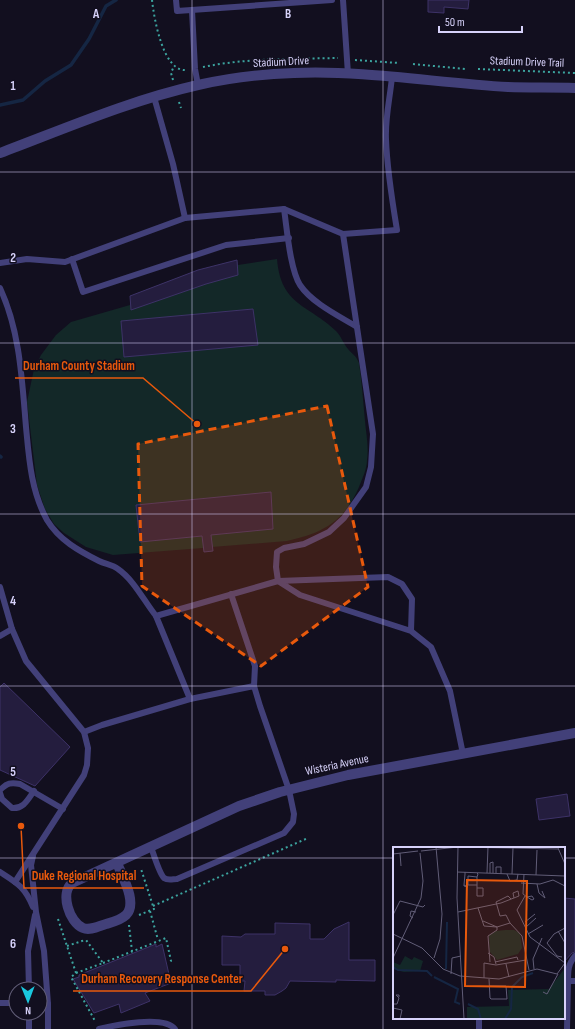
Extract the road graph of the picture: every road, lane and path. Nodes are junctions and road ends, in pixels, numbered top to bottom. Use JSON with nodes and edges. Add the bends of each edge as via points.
{"nodes":[{"id":1,"x":152,"y":0,"type":"edge"},
{"id":2,"x":176,"y":0,"type":"edge"},
{"id":3,"x":332,"y":0,"type":"edge"},
{"id":4,"x":343,"y":0,"type":"edge"},
{"id":5,"x":192,"y":10,"type":"junction"},
{"id":6,"x":339,"y":58,"type":"dead end"},
{"id":7,"x":352,"y":59,"type":"dead end"},
{"id":8,"x":399,"y":63,"type":"dead end"},
{"id":9,"x":412,"y":64,"type":"dead end"},
{"id":10,"x":174,"y":66,"type":"junction"},
{"id":11,"x":465,"y":68,"type":"dead end"},
{"id":12,"x":195,"y":69,"type":"junction"},
{"id":13,"x":478,"y":69,"type":"dead end"},
{"id":14,"x":575,"y":73,"type":"edge"},
{"id":15,"x":348,"y":74,"type":"junction"},
{"id":16,"x":392,"y":77,"type":"junction"},
{"id":17,"x":173,"y":80,"type":"dead end"},
{"id":18,"x":198,"y":85,"type":"junction"},
{"id":19,"x":575,"y":88,"type":"edge"},
{"id":20,"x":154,"y":97,"type":"junction"},
{"id":21,"x":179,"y":102,"type":"dead end"},
{"id":22,"x":181,"y":108,"type":"dead end"},
{"id":23,"x":0,"y":153,"type":"edge"},
{"id":24,"x":284,"y":209,"type":"junction"},
{"id":25,"x":185,"y":218,"type":"junction"},
{"id":26,"x":343,"y":234,"type":"junction"},
{"id":27,"x":289,"y":238,"type":"junction"},
{"id":28,"x":72,"y":259,"type":"junction"},
{"id":29,"x":0,"y":263,"type":"edge"},
{"id":30,"x":0,"y":288,"type":"edge"},
{"id":31,"x":358,"y":327,"type":"junction"},
{"id":32,"x":278,"y":581,"type":"junction"},
{"id":33,"x":0,"y":587,"type":"edge"},
{"id":34,"x":231,"y":594,"type":"junction"},
{"id":35,"x":156,"y":616,"type":"junction"},
{"id":36,"x":12,"y":629,"type":"junction"},
{"id":37,"x":412,"y":631,"type":"junction"},
{"id":38,"x":0,"y":636,"type":"edge"},
{"id":39,"x":254,"y":686,"type":"junction"},
{"id":40,"x":190,"y":699,"type":"junction"},
{"id":41,"x":84,"y":732,"type":"junction"},
{"id":42,"x":575,"y":732,"type":"edge"},
{"id":43,"x":463,"y":754,"type":"junction"},
{"id":44,"x":289,"y":790,"type":"junction"},
{"id":45,"x":0,"y":791,"type":"edge"},
{"id":46,"x":34,"y":791,"type":"junction"},
{"id":47,"x":63,"y":808,"type":"junction"},
{"id":48,"x":308,"y":838,"type":"dead end"},
{"id":49,"x":151,"y":848,"type":"junction"},
{"id":50,"x":34,"y":852,"type":"junction"},
{"id":51,"x":117,"y":863,"type":"junction"},
{"id":52,"x":0,"y":872,"type":"edge"},
{"id":53,"x":15,"y":882,"type":"junction"},
{"id":54,"x":153,"y":906,"type":"dead end"},
{"id":55,"x":150,"y":911,"type":"dead end"},
{"id":56,"x":36,"y":912,"type":"junction"},
{"id":57,"x":58,"y":919,"type":"dead end"},
{"id":58,"x":130,"y":925,"type":"dead end"},
{"id":59,"x":86,"y":940,"type":"dead end"},
{"id":60,"x":158,"y":940,"type":"junction"},
{"id":61,"x":132,"y":951,"type":"junction"},
{"id":62,"x":575,"y":956,"type":"edge"},
{"id":63,"x":103,"y":963,"type":"junction"},
{"id":64,"x":169,"y":964,"type":"dead end"},
{"id":65,"x":76,"y":973,"type":"junction"},
{"id":66,"x":29,"y":981,"type":"edge"},
{"id":67,"x":46,"y":981,"type":"edge"},
{"id":68,"x":566,"y":981,"type":"edge"},
{"id":69,"x":575,"y":981,"type":"edge"},
{"id":70,"x":96,"y":1022,"type":"dead end"},
{"id":71,"x":99,"y":1029,"type":"edge"},
{"id":72,"x":175,"y":1029,"type":"edge"},
{"id":73,"x":567,"y":1029,"type":"edge"}],
"edges":[{"from":1,"to":10,"type":"path","via":[[161,42]]},
{"from":2,"to":5,"type":"lane","via":[[177,11]]},
{"from":3,"to":5,"type":"lane"},
{"from":4,"to":15,"type":"lane"},
{"from":5,"to":12,"type":"lane"},
{"from":6,"to":12,"type":"path","via":[[223,63]]},
{"from":7,"to":8,"type":"path"},
{"from":9,"to":11,"type":"path"},
{"from":10,"to":12,"type":"path","via":[[182,70]]},
{"from":10,"to":17,"type":"path","via":[[171,73]]},
{"from":12,"to":18,"type":"lane"},
{"from":13,"to":14,"type":"path","name":"Stadium Drive Trail"},
{"from":15,"to":16,"type":"street","name":"Stadium Drive"},
{"from":15,"to":18,"type":"street","name":"Stadium Drive","via":[[294,73]]},
{"from":16,"to":19,"type":"street","name":"Stadium Drive","via":[[509,87]]},
{"from":16,"to":26,"type":"lane","via":[[386,138],[397,230]]},
{"from":18,"to":20,"type":"street","name":"Stadium Drive"},
{"from":20,"to":23,"type":"street","name":"Stadium Drive"},
{"from":20,"to":25,"type":"lane"},
{"from":21,"to":22,"type":"path"},
{"from":24,"to":25,"type":"lane"},
{"from":24,"to":26,"type":"lane"},
{"from":24,"to":27,"type":"lane"},
{"from":25,"to":28,"type":"lane"},
{"from":26,"to":31,"type":"lane"},
{"from":27,"to":28,"type":"lane","via":[[226,245],[83,292]]},
{"from":27,"to":31,"type":"lane","via":[[294,273],[300,286],[324,307]]},
{"from":28,"to":29,"type":"lane","via":[[65,262],[27,259]]},
{"from":30,"to":35,"type":"lane","via":[[20,354],[30,473],[37,498],[48,521],[59,536],[75,548],[128,576]]},
{"from":31,"to":32,"type":"lane","via":[[374,434],[366,487],[344,518],[329,532],[304,544],[277,552]]},
{"from":32,"to":34,"type":"lane"},
{"from":32,"to":37,"type":"lane","via":[[300,595]]},
{"from":32,"to":37,"type":"lane","via":[[388,577],[402,584],[412,599]]},
{"from":33,"to":36,"type":"lane"},
{"from":34,"to":35,"type":"lane"},
{"from":34,"to":39,"type":"lane","via":[[255,666]]},
{"from":35,"to":40,"type":"lane"},
{"from":36,"to":38,"type":"lane"},
{"from":36,"to":41,"type":"lane","via":[[26,661]]},
{"from":37,"to":43,"type":"lane","via":[[431,648],[450,691]]},
{"from":39,"to":40,"type":"lane"},
{"from":39,"to":44,"type":"lane"},
{"from":40,"to":41,"type":"lane"},
{"from":41,"to":47,"type":"lane","via":[[88,748],[87,765],[84,775]]},
{"from":42,"to":43,"type":"street","name":"Wisteria Avenue"},
{"from":43,"to":44,"type":"street","name":"Wisteria Avenue","via":[[348,775]]},
{"from":44,"to":49,"type":"street","name":"Wisteria Avenue","via":[[239,806]]},
{"from":44,"to":49,"type":"lane","via":[[294,814],[293,822],[284,833],[177,879],[165,878]]},
{"from":45,"to":46,"type":"lane","via":[[7,783],[13,782]]},
{"from":45,"to":46,"type":"lane","via":[[2,799],[12,808],[18,809],[24,806]]},
{"from":46,"to":47,"type":"lane"},
{"from":47,"to":50,"type":"lane"},
{"from":48,"to":54,"type":"path"},
{"from":49,"to":51,"type":"street","name":"Wisteria Avenue"},
{"from":50,"to":53,"type":"lane"},
{"from":50,"to":56,"type":"lane","via":[[31,865]]},
{"from":51,"to":51,"type":"street","name":"Wisteria Avenue","via":[[76,881],[67,888],[69,911],[77,924],[83,928],[88,929],[119,919],[130,909],[130,897]]},
{"from":52,"to":53,"type":"lane"},
{"from":53,"to":56,"type":"lane","via":[[29,897]]},
{"from":55,"to":60,"type":"path"},
{"from":56,"to":66,"type":"lane","via":[[28,951]]},
{"from":56,"to":67,"type":"lane","via":[[44,952]]},
{"from":57,"to":65,"type":"path"},
{"from":58,"to":61,"type":"path"},
{"from":59,"to":63,"type":"path"},
{"from":60,"to":61,"type":"path"},
{"from":60,"to":64,"type":"path","via":[[166,938],[171,961]]},
{"from":61,"to":63,"type":"path"},
{"from":62,"to":68,"type":"lane","via":[[570,962]]},
{"from":63,"to":65,"type":"path"},
{"from":65,"to":70,"type":"path","via":[[71,976]]},
{"from":68,"to":69,"type":"lane"},
{"from":68,"to":73,"type":"lane"},
{"from":71,"to":72,"type":"lane","via":[[161,1021]]}]}
